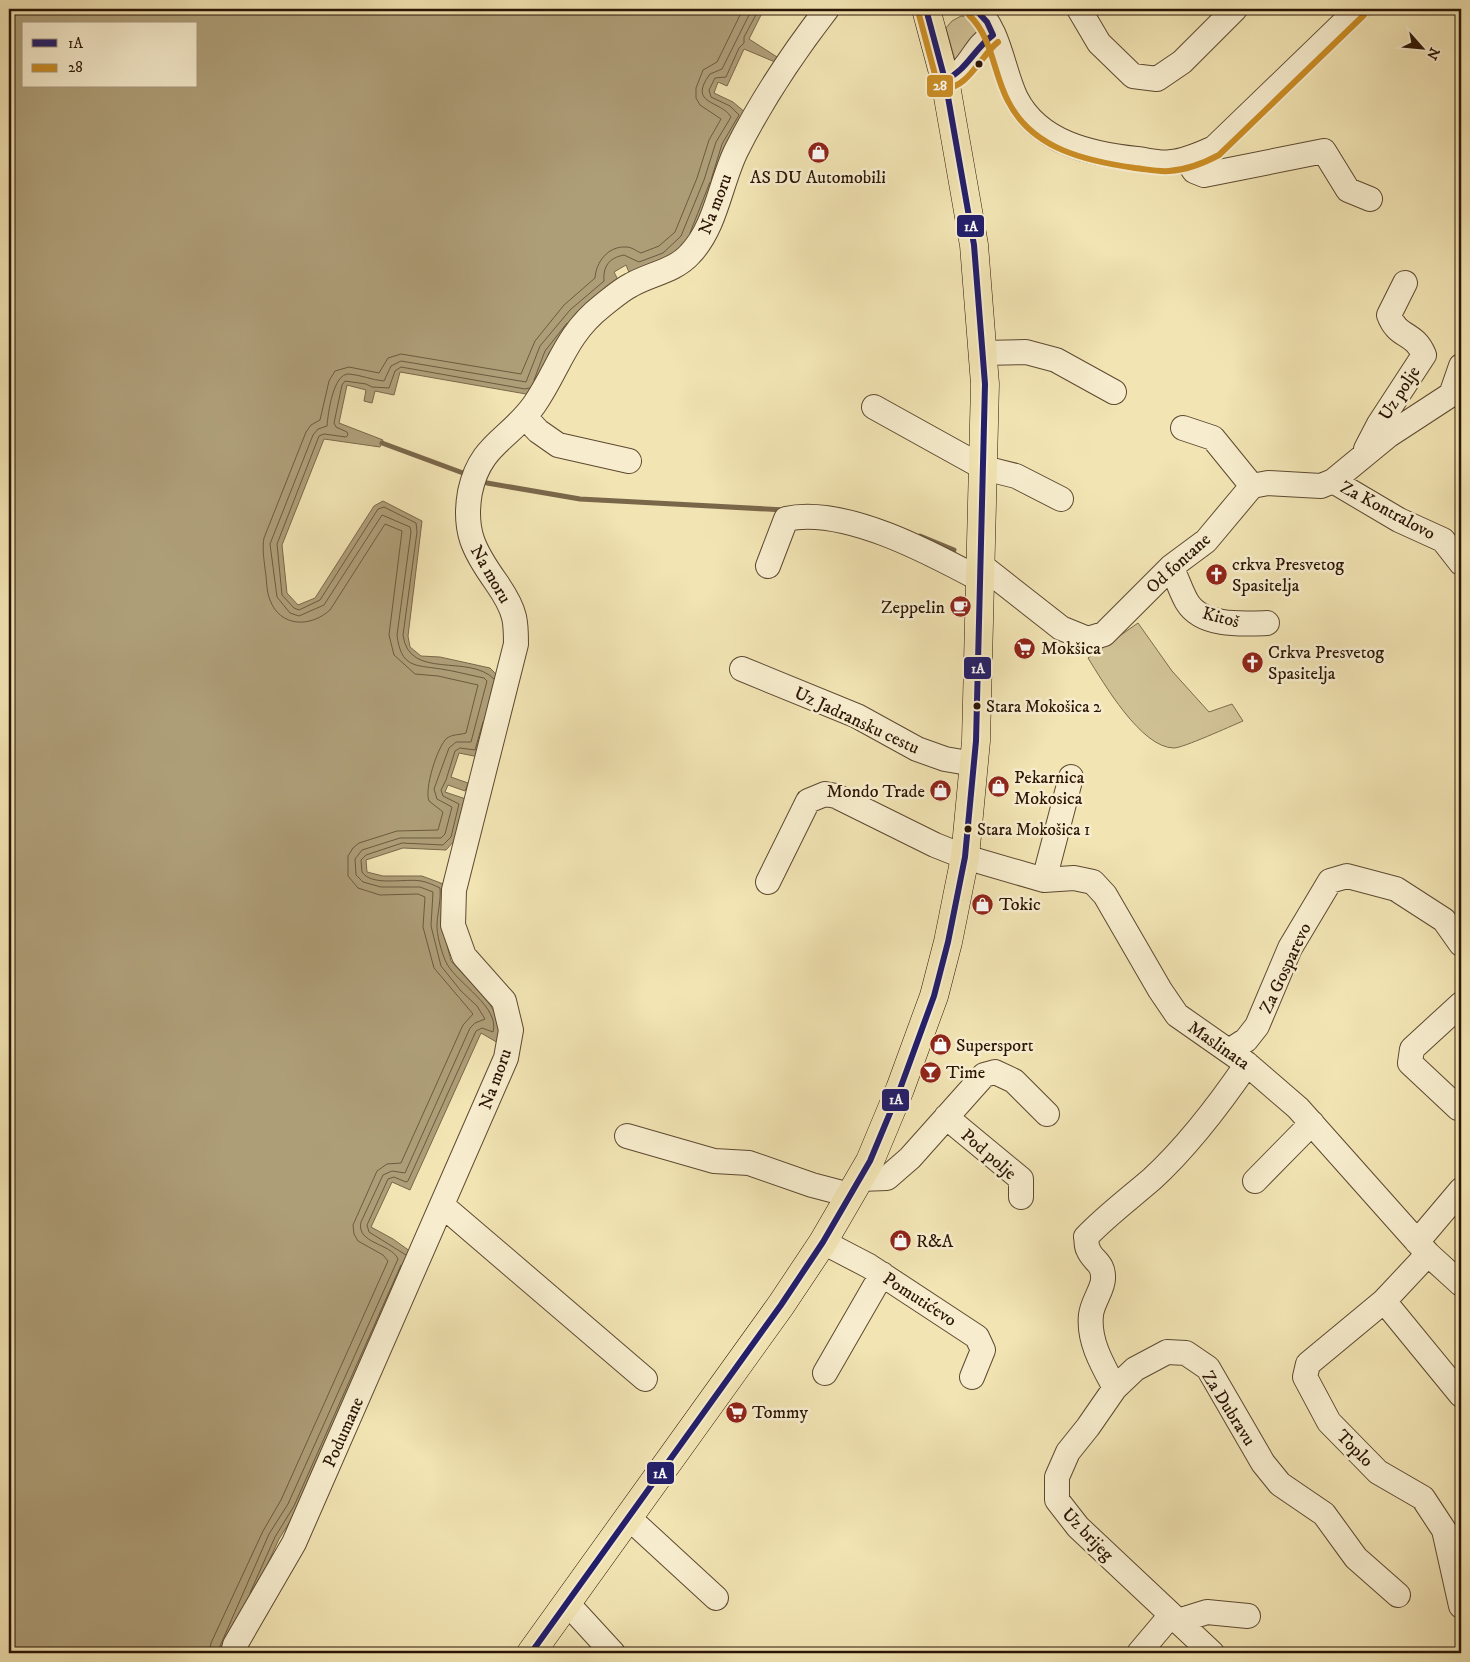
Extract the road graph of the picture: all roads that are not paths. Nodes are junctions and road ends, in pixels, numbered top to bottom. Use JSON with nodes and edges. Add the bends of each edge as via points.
{"nodes":[{"id":1,"x":827,"y":9,"type":"edge"},
{"id":2,"x":926,"y":9,"type":"edge"},
{"id":3,"x":975,"y":9,"type":"edge"},
{"id":4,"x":1079,"y":9,"type":"edge"},
{"id":5,"x":1234,"y":9,"type":"edge"},
{"id":6,"x":1358,"y":9,"type":"edge"},
{"id":7,"x":992,"y":35,"type":"junction"},
{"id":8,"x":945,"y":80,"type":"junction"},
{"id":9,"x":1188,"y":159,"type":"junction"},
{"id":10,"x":1370,"y":199,"type":"dead end"},
{"id":11,"x":1405,"y":283,"type":"dead end"},
{"id":12,"x":982,"y":353,"type":"junction"},
{"id":13,"x":1461,"y":366,"type":"edge"},
{"id":14,"x":1457,"y":390,"type":"edge"},
{"id":15,"x":1114,"y":392,"type":"dead end"},
{"id":16,"x":874,"y":406,"type":"dead end"},
{"id":17,"x":525,"y":417,"type":"junction"},
{"id":18,"x":1183,"y":428,"type":"dead end"},
{"id":19,"x":1360,"y":459,"type":"junction"},
{"id":20,"x":629,"y":461,"type":"dead end"},
{"id":21,"x":984,"y":468,"type":"junction"},
{"id":22,"x":1333,"y":481,"type":"junction"},
{"id":23,"x":1252,"y":486,"type":"junction"},
{"id":24,"x":1061,"y":499,"type":"dead end"},
{"id":25,"x":1461,"y":563,"type":"edge"},
{"id":26,"x":768,"y":566,"type":"dead end"},
{"id":27,"x":1171,"y":567,"type":"junction"},
{"id":28,"x":982,"y":573,"type":"junction"},
{"id":29,"x":1267,"y":623,"type":"dead end"},
{"id":30,"x":742,"y":669,"type":"dead end"},
{"id":31,"x":974,"y":764,"type":"junction"},
{"id":32,"x":1071,"y":777,"type":"dead end"},
{"id":33,"x":965,"y":857,"type":"junction"},
{"id":34,"x":1044,"y":880,"type":"junction"},
{"id":35,"x":768,"y":882,"type":"dead end"},
{"id":36,"x":1461,"y":944,"type":"edge"},
{"id":37,"x":1461,"y":1004,"type":"edge"},
{"id":38,"x":1238,"y":1057,"type":"junction"},
{"id":39,"x":1458,"y":1108,"type":"dead end"},
{"id":40,"x":1047,"y":1114,"type":"dead end"},
{"id":41,"x":946,"y":1117,"type":"junction"},
{"id":42,"x":1312,"y":1124,"type":"junction"},
{"id":43,"x":627,"y":1136,"type":"dead end"},
{"id":44,"x":1255,"y":1180,"type":"dead end"},
{"id":45,"x":855,"y":1187,"type":"junction"},
{"id":46,"x":1461,"y":1190,"type":"edge"},
{"id":47,"x":1021,"y":1196,"type":"dead end"},
{"id":48,"x":443,"y":1206,"type":"junction"},
{"id":49,"x":823,"y":1242,"type":"junction"},
{"id":50,"x":1423,"y":1248,"type":"junction"},
{"id":51,"x":882,"y":1274,"type":"junction"},
{"id":52,"x":1461,"y":1284,"type":"edge"},
{"id":53,"x":1384,"y":1300,"type":"junction"},
{"id":54,"x":825,"y":1373,"type":"dead end"},
{"id":55,"x":972,"y":1377,"type":"dead end"},
{"id":56,"x":645,"y":1379,"type":"dead end"},
{"id":57,"x":1115,"y":1388,"type":"junction"},
{"id":58,"x":1461,"y":1395,"type":"edge"},
{"id":59,"x":629,"y":1518,"type":"junction"},
{"id":60,"x":1398,"y":1595,"type":"dead end"},
{"id":61,"x":716,"y":1598,"type":"dead end"},
{"id":62,"x":568,"y":1604,"type":"junction"},
{"id":63,"x":1461,"y":1606,"type":"edge"},
{"id":64,"x":1248,"y":1616,"type":"dead end"},
{"id":65,"x":1174,"y":1618,"type":"junction"},
{"id":66,"x":233,"y":1653,"type":"edge"},
{"id":67,"x":531,"y":1653,"type":"edge"},
{"id":68,"x":613,"y":1653,"type":"edge"},
{"id":69,"x":1140,"y":1653,"type":"edge"},
{"id":70,"x":1212,"y":1653,"type":"edge"}],
"edges":[{"from":1,"to":17,"type":"street","name":"Na moru","via":[[800,44],[737,150],[701,241],[689,256],[630,285],[580,326]]},
{"from":2,"to":8,"type":"main road"},
{"from":3,"to":7,"type":"street","via":[[987,22]]},
{"from":4,"to":5,"type":"street","via":[[1100,43],[1133,76],[1157,79],[1182,62]]},
{"from":6,"to":9,"type":"street","via":[[1214,148]]},
{"from":7,"to":8,"type":"street","via":[[964,70]]},
{"from":7,"to":9,"type":"street","via":[[1016,98],[1039,127],[1067,144],[1106,156],[1169,163]]},
{"from":8,"to":12,"type":"main road","via":[[974,245]]},
{"from":9,"to":10,"type":"street","via":[[1194,171],[1204,175],[1324,150],[1348,190]]},
{"from":11,"to":19,"type":"street","name":"Uz polje","via":[[1389,315],[1393,327],[1419,342],[1424,355]]},
{"from":12,"to":15,"type":"street","via":[[1026,352],[1056,360]]},
{"from":12,"to":21,"type":"main road"},
{"from":13,"to":14,"type":"street"},
{"from":14,"to":19,"type":"street","via":[[1389,435]]},
{"from":16,"to":21,"type":"street"},
{"from":17,"to":20,"type":"street","via":[[558,445]]},
{"from":17,"to":48,"type":"street","name":"Na moru","via":[[488,449],[480,461],[471,490],[467,529],[478,558],[504,594],[514,616],[516,644],[454,890],[453,925],[464,956],[504,1001],[511,1030],[506,1058]]},
{"from":18,"to":23,"type":"street","via":[[1213,438]]},
{"from":19,"to":22,"type":"street"},
{"from":21,"to":24,"type":"street","via":[[1016,476]]},
{"from":21,"to":28,"type":"main road"},
{"from":22,"to":23,"type":"street","via":[[1321,486],[1268,483]]},
{"from":22,"to":25,"type":"street","name":"Za Kontralovo","via":[[1399,520],[1443,540]]},
{"from":23,"to":27,"type":"street","name":"Od fontane","via":[[1206,541]]},
{"from":26,"to":28,"type":"street","via":[[786,519],[797,517],[855,524]]},
{"from":27,"to":28,"type":"street","name":"Od fontane","via":[[1104,634],[1088,639],[1061,628]]},
{"from":27,"to":29,"type":"street","name":"Kitoš","via":[[1188,602],[1206,618],[1241,625]]},
{"from":28,"to":31,"type":"main road"},
{"from":30,"to":31,"type":"street","name":"Uz Jadransku cestu","via":[[857,716],[917,749]]},
{"from":31,"to":33,"type":"main road"},
{"from":32,"to":34,"type":"street"},
{"from":33,"to":34,"type":"street","name":"Maslinata"},
{"from":33,"to":35,"type":"street","name":"Maslinata","via":[[845,800],[825,794],[808,801]]},
{"from":33,"to":45,"type":"main road","via":[[934,996],[912,1060],[870,1161]]},
{"from":34,"to":38,"type":"street","name":"Maslinata","via":[[1074,878],[1093,882],[1105,895],[1177,1015]]},
{"from":36,"to":38,"type":"street","name":"Za Gosparevo","via":[[1444,920],[1396,889],[1347,876],[1330,881],[1290,948],[1257,1026]]},
{"from":37,"to":39,"type":"street","via":[[1412,1049],[1410,1063]]},
{"from":38,"to":42,"type":"street","name":"Maslinata"},
{"from":38,"to":57,"type":"street","via":[[1221,1103],[1153,1178],[1086,1238],[1088,1250],[1101,1265],[1104,1280],[1091,1316],[1093,1340],[1101,1364]]},
{"from":40,"to":41,"type":"street","name":"Pod polje","via":[[1014,1081],[995,1072],[984,1075]]},
{"from":41,"to":45,"type":"street","name":"Pod polje","via":[[910,1158],[887,1178]]},
{"from":41,"to":47,"type":"street","name":"Pod polje","via":[[1021,1179]]},
{"from":42,"to":44,"type":"street"},
{"from":42,"to":50,"type":"street","name":"Maslinata"},
{"from":43,"to":45,"type":"street","name":"Pod polje","via":[[714,1161],[750,1163],[812,1185]]},
{"from":45,"to":49,"type":"main road"},
{"from":46,"to":50,"type":"street","name":"Toplo"},
{"from":48,"to":56,"type":"street"},
{"from":48,"to":66,"type":"street","name":"Podumane","via":[[294,1543]]},
{"from":49,"to":51,"type":"street","name":"Pomutićevo"},
{"from":49,"to":59,"type":"main road"},
{"from":50,"to":52,"type":"street","name":"Maslinata"},
{"from":50,"to":53,"type":"street","name":"Toplo"},
{"from":51,"to":54,"type":"street"},
{"from":51,"to":55,"type":"street","name":"Pomutićevo","via":[[977,1337],[983,1350]]},
{"from":53,"to":58,"type":"street"},
{"from":53,"to":63,"type":"street","name":"Toplo","via":[[1308,1364],[1305,1377],[1329,1422],[1378,1472],[1423,1498],[1444,1530]]},
{"from":57,"to":60,"type":"street","name":"Za Dubravu","via":[[1135,1369],[1167,1352],[1186,1353],[1208,1368],[1263,1464],[1280,1484],[1324,1514],[1356,1558]]},
{"from":57,"to":65,"type":"street","name":"Uz brijeg","via":[[1068,1452],[1057,1477],[1057,1500],[1078,1527]]},
{"from":59,"to":61,"type":"street"},
{"from":59,"to":62,"type":"main road"},
{"from":62,"to":67,"type":"main road"},
{"from":62,"to":68,"type":"street"},
{"from":64,"to":65,"type":"street","via":[[1208,1612]]},
{"from":65,"to":69,"type":"street"},
{"from":65,"to":70,"type":"street","name":"Uz brijeg"}]}
